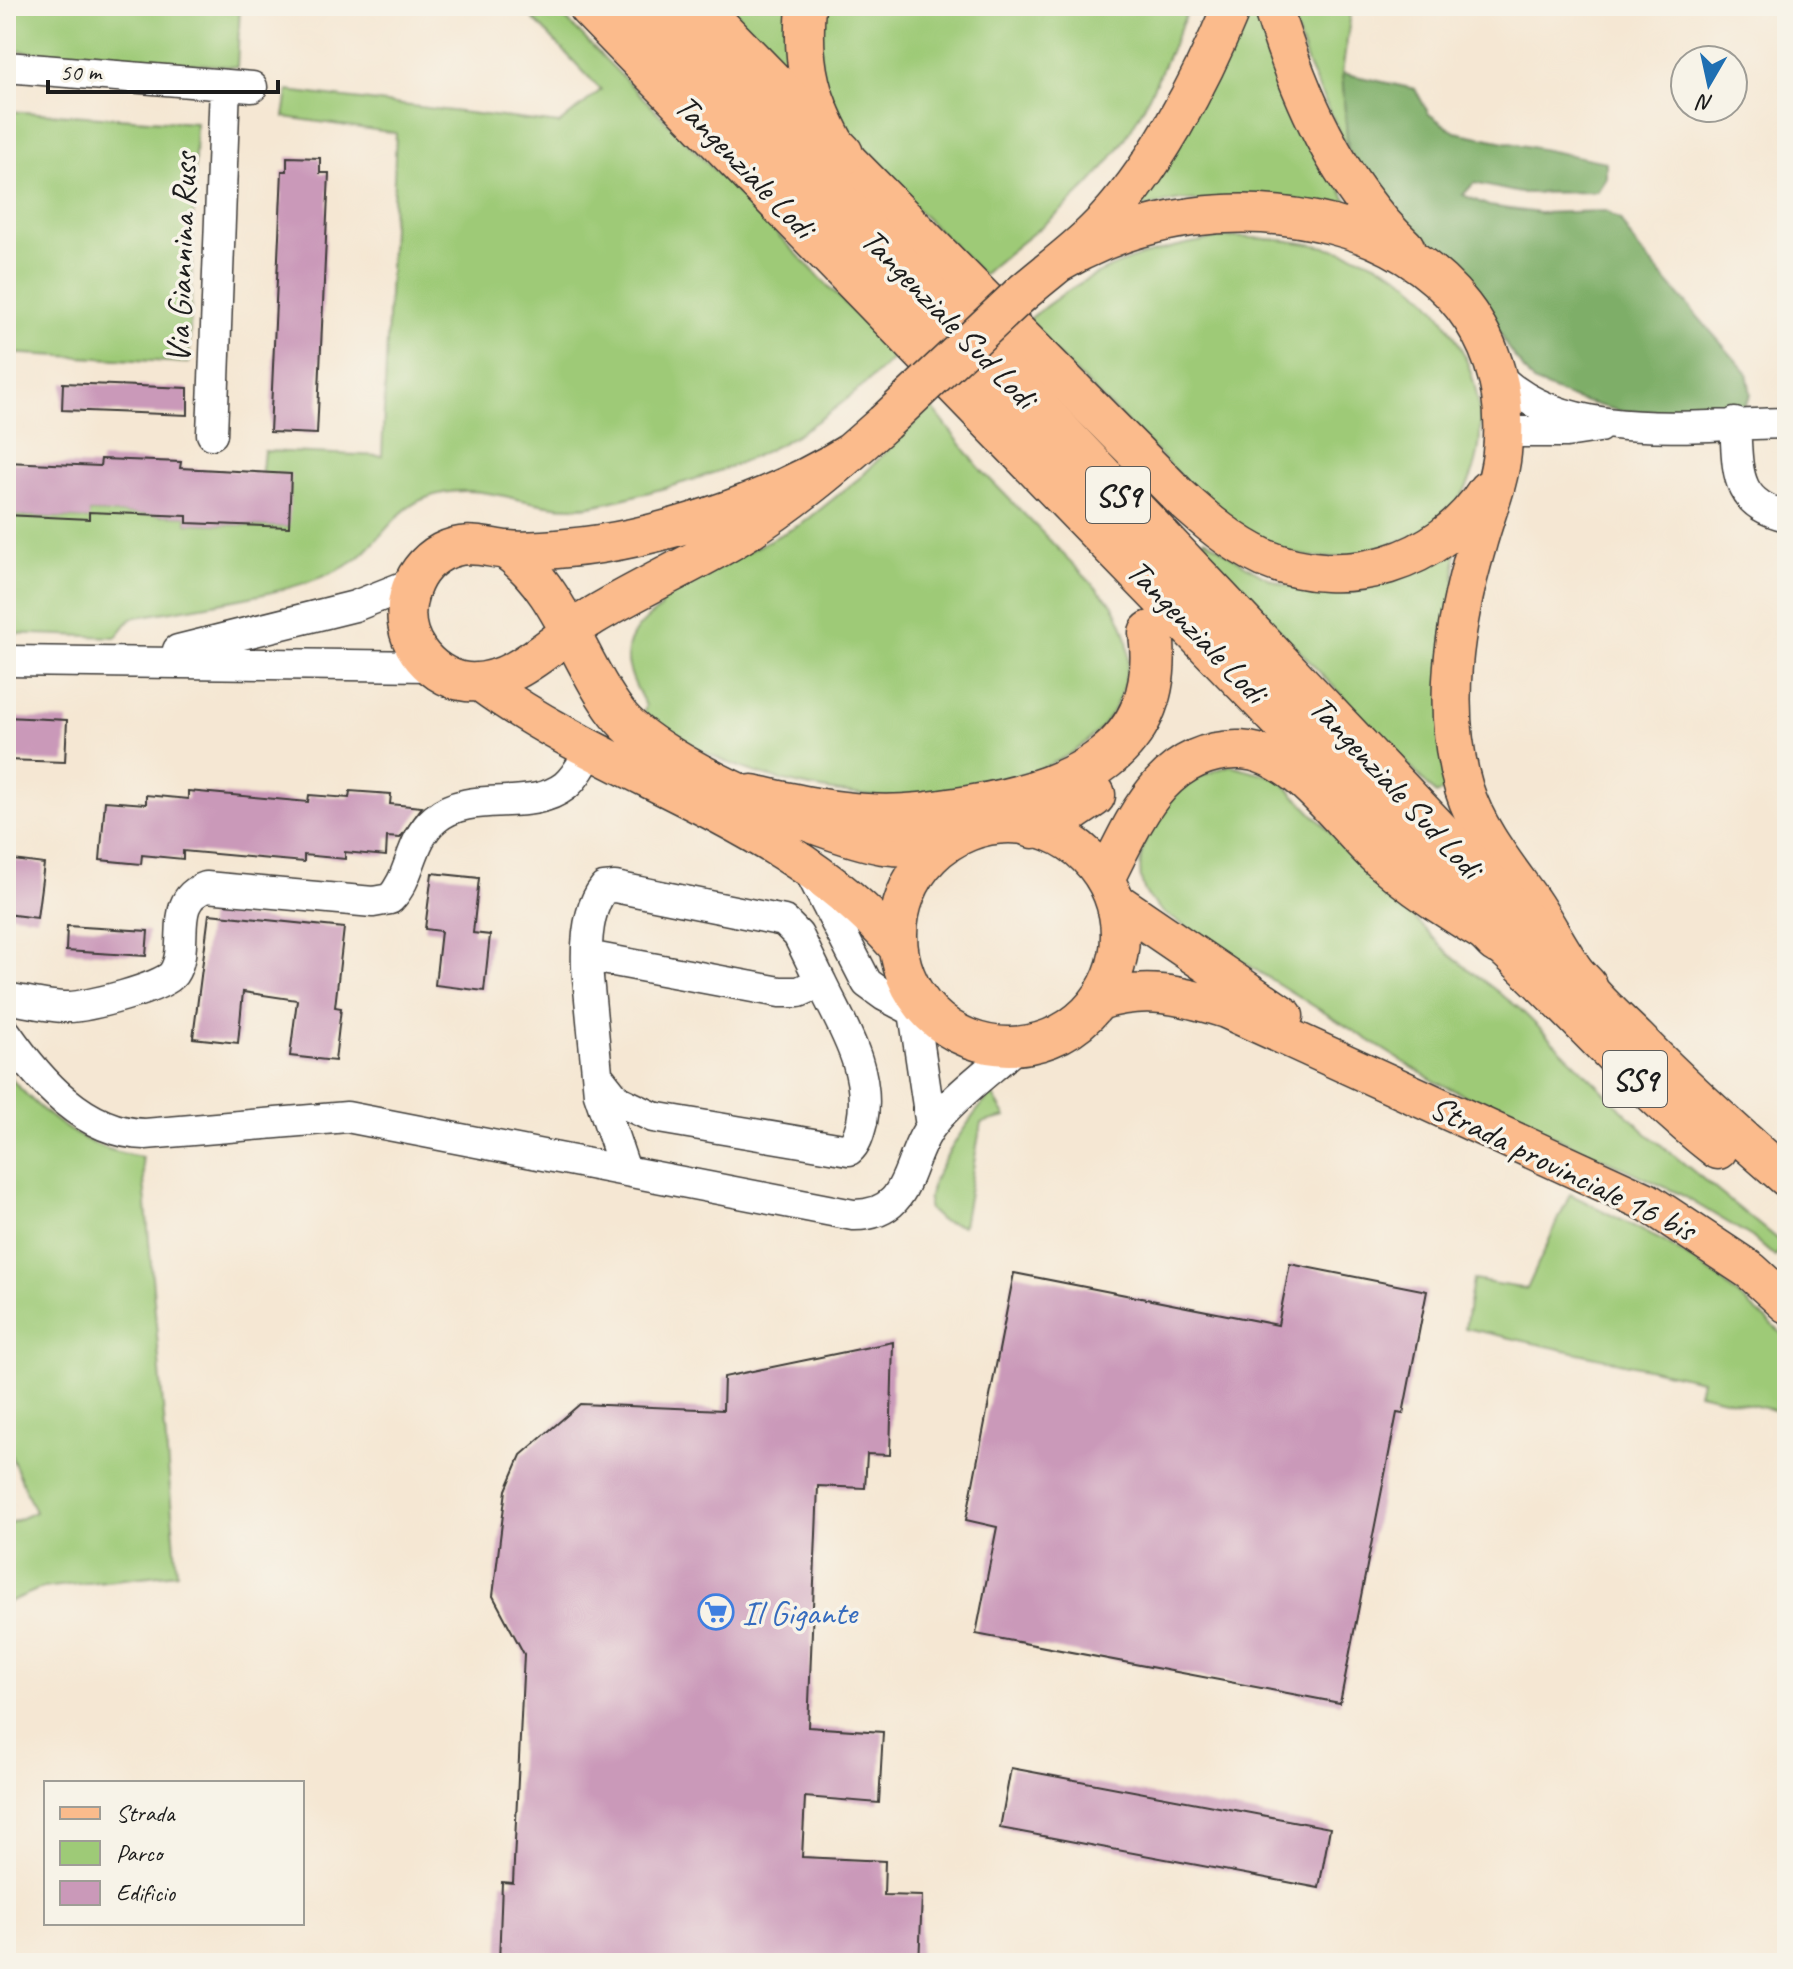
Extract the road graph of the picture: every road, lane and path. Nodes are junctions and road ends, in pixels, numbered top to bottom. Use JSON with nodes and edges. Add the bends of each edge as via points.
{"nodes":[{"id":1,"x":590,"y":6,"type":"edge"},
{"id":2,"x":648,"y":6,"type":"edge"},
{"id":3,"x":696,"y":6,"type":"edge"},
{"id":4,"x":806,"y":6,"type":"edge"},
{"id":5,"x":1232,"y":6,"type":"edge"},
{"id":6,"x":1272,"y":6,"type":"edge"},
{"id":7,"x":6,"y":67,"type":"edge"},
{"id":8,"x":841,"y":154,"type":"junction"},
{"id":9,"x":1059,"y":263,"type":"junction"},
{"id":10,"x":1424,"y":266,"type":"junction"},
{"id":11,"x":1497,"y":375,"type":"junction"},
{"id":12,"x":1735,"y":423,"type":"junction"},
{"id":13,"x":1787,"y":423,"type":"edge"},
{"id":14,"x":1617,"y":424,"type":"junction"},
{"id":15,"x":212,"y":434,"type":"dead end"},
{"id":16,"x":1503,"y":445,"type":"junction"},
{"id":17,"x":851,"y":452,"type":"junction"},
{"id":18,"x":1047,"y":476,"type":"junction"},
{"id":19,"x":1787,"y":516,"type":"edge"},
{"id":20,"x":506,"y":550,"type":"junction"},
{"id":21,"x":413,"y":583,"type":"junction"},
{"id":22,"x":541,"y":590,"type":"junction"},
{"id":23,"x":615,"y":603,"type":"junction"},
{"id":24,"x":570,"y":630,"type":"junction"},
{"id":25,"x":1151,"y":633,"type":"junction"},
{"id":26,"x":6,"y":661,"type":"edge"},
{"id":27,"x":130,"y":662,"type":"junction"},
{"id":28,"x":522,"y":665,"type":"junction"},
{"id":29,"x":430,"y":666,"type":"junction"},
{"id":30,"x":592,"y":673,"type":"junction"},
{"id":31,"x":480,"y":682,"type":"junction"},
{"id":32,"x":590,"y":751,"type":"junction"},
{"id":33,"x":752,"y":797,"type":"junction"},
{"id":34,"x":1033,"y":826,"type":"junction"},
{"id":35,"x":943,"y":845,"type":"junction"},
{"id":36,"x":803,"y":863,"type":"junction"},
{"id":37,"x":1110,"y":890,"type":"junction"},
{"id":38,"x":1497,"y":941,"type":"junction"},
{"id":39,"x":898,"y":947,"type":"junction"},
{"id":40,"x":587,"y":956,"type":"junction"},
{"id":41,"x":821,"y":982,"type":"junction"},
{"id":42,"x":1585,"y":987,"type":"junction"},
{"id":43,"x":6,"y":998,"type":"edge"},
{"id":44,"x":912,"y":998,"type":"junction"},
{"id":45,"x":1099,"y":1001,"type":"junction"},
{"id":46,"x":6,"y":1033,"type":"edge"},
{"id":47,"x":1018,"y":1045,"type":"junction"},
{"id":48,"x":1370,"y":1074,"type":"junction"},
{"id":49,"x":599,"y":1085,"type":"junction"},
{"id":50,"x":653,"y":1117,"type":"junction"},
{"id":51,"x":931,"y":1126,"type":"junction"},
{"id":52,"x":595,"y":1164,"type":"junction"},
{"id":53,"x":625,"y":1170,"type":"junction"},
{"id":54,"x":1787,"y":1178,"type":"edge"},
{"id":55,"x":1787,"y":1202,"type":"edge"},
{"id":56,"x":1787,"y":1304,"type":"edge"}],
"edges":[{"from":1,"to":18,"type":"highway","name":"Tangenziale Lodi","number":"SS9"},
{"from":2,"to":42,"type":"highway","name":"Tangenziale Sud Lodi","number":"SS9"},
{"from":3,"to":8,"type":"highway"},
{"from":4,"to":8,"type":"main road","via":[[803,39],[810,92]]},
{"from":5,"to":9,"type":"main road","via":[[1137,182]]},
{"from":6,"to":10,"type":"main road","via":[[1297,79],[1342,168],[1379,219]]},
{"from":7,"to":15,"type":"street","name":"Via Giannina Russ","via":[[238,86]]},
{"from":8,"to":16,"type":"main road","via":[[1180,497],[1233,541],[1264,557],[1336,573],[1361,572],[1409,558],[1475,509]]},
{"from":9,"to":10,"type":"main road","via":[[1119,232],[1159,222],[1266,213],[1368,236]]},
{"from":9,"to":17,"type":"main road","bridge":true},
{"from":10,"to":11,"type":"main road","via":[[1477,325]]},
{"from":11,"to":14,"type":"street","via":[[1519,396],[1541,405]]},
{"from":11,"to":16,"type":"main road"},
{"from":12,"to":13,"type":"street"},
{"from":12,"to":14,"type":"street"},
{"from":12,"to":19,"type":"street","via":[[1741,485],[1758,505]]},
{"from":14,"to":16,"type":"street"},
{"from":16,"to":42,"type":"main road","via":[[1454,651],[1457,759],[1464,791],[1490,845]]},
{"from":17,"to":20,"type":"main road","via":[[787,487],[668,527],[572,548]]},
{"from":17,"to":23,"type":"main road","via":[[733,539]]},
{"from":18,"to":25,"type":"highway","via":[[1083,550]]},
{"from":18,"to":38,"type":"highway","name":"Tangenziale Lodi","number":"SS9"},
{"from":20,"to":21,"type":"main road","via":[[485,544],[442,552],[425,564]]},
{"from":20,"to":22,"type":"main road","via":[[523,562]]},
{"from":21,"to":27,"type":"street","via":[[355,606]]},
{"from":21,"to":29,"type":"main road","via":[[406,604],[407,627]]},
{"from":22,"to":24,"type":"main road"},
{"from":22,"to":28,"type":"main road","via":[[544,627]]},
{"from":23,"to":24,"type":"main road"},
{"from":23,"to":30,"type":"main road","via":[[598,628]]},
{"from":24,"to":28,"type":"main road"},
{"from":24,"to":30,"type":"main road"},
{"from":25,"to":33,"type":"highway","via":[[1151,680],[1129,736],[1086,772],[1047,789],[926,815],[868,817]]},
{"from":25,"to":34,"type":"highway","via":[[1162,677],[1147,735],[1123,770],[1097,793]]},
{"from":26,"to":27,"type":"street"},
{"from":27,"to":29,"type":"street"},
{"from":28,"to":31,"type":"main road"},
{"from":29,"to":31,"type":"main road","via":[[454,678]]},
{"from":30,"to":33,"type":"main road","via":[[619,716],[648,744]]},
{"from":31,"to":32,"type":"main road"},
{"from":32,"to":36,"type":"main road"},
{"from":32,"to":43,"type":"street","via":[[568,783],[551,793],[458,806],[434,819],[417,841],[390,899],[373,902],[206,887],[185,904],[176,967],[159,984],[73,1007]]},
{"from":33,"to":35,"type":"main road","via":[[854,838],[911,848]]},
{"from":34,"to":35,"type":"main road","via":[[1002,823]]},
{"from":34,"to":37,"type":"main road","via":[[1086,854]]},
{"from":35,"to":39,"type":"main road","via":[[907,890]]},
{"from":36,"to":39,"type":"main road","via":[[871,915]]},
{"from":36,"to":44,"type":"street","via":[[819,884],[862,976],[875,991]]},
{"from":37,"to":38,"type":"main road","via":[[1141,808],[1171,772],[1214,753],[1240,750],[1268,755],[1291,769],[1380,859]]},
{"from":37,"to":45,"type":"main road","via":[[1121,936],[1115,970]]},
{"from":37,"to":48,"type":"main road","name":"Strada provinciale 16 bis"},
{"from":38,"to":55,"type":"main road","name":"Tangenziale Lodi","number":"SS9","via":[[1656,1099]]},
{"from":39,"to":44,"type":"main road"},
{"from":40,"to":41,"type":"street","via":[[790,993]]},
{"from":40,"to":41,"type":"street","via":[[595,901],[604,888],[615,887],[784,921],[798,935]]},
{"from":40,"to":49,"type":"street"},
{"from":41,"to":50,"type":"street","via":[[861,1072],[863,1113],[853,1147],[840,1151]]},
{"from":42,"to":54,"type":"main road","name":"Tangenziale Sud Lodi","number":"SS9","via":[[1693,1095]]},
{"from":44,"to":47,"type":"main road","via":[[954,1032],[985,1043]]},
{"from":44,"to":51,"type":"street"},
{"from":45,"to":47,"type":"main road","via":[[1056,1036]]},
{"from":45,"to":48,"type":"main road","name":"Strada provinciale 16 bis","via":[[1143,991],[1194,999]]},
{"from":46,"to":52,"type":"street","via":[[59,1095],[116,1132],[347,1117]]},
{"from":47,"to":51,"type":"street"},
{"from":48,"to":56,"type":"main road","name":"Strada provinciale 16 bis","via":[[1647,1202],[1751,1271]]},
{"from":49,"to":50,"type":"street"},
{"from":49,"to":52,"type":"street"},
{"from":49,"to":53,"type":"street"},
{"from":50,"to":53,"type":"street","via":[[642,1120],[633,1132]]},
{"from":51,"to":53,"type":"street","via":[[898,1197],[867,1215]]},
{"from":52,"to":53,"type":"street"}]}
